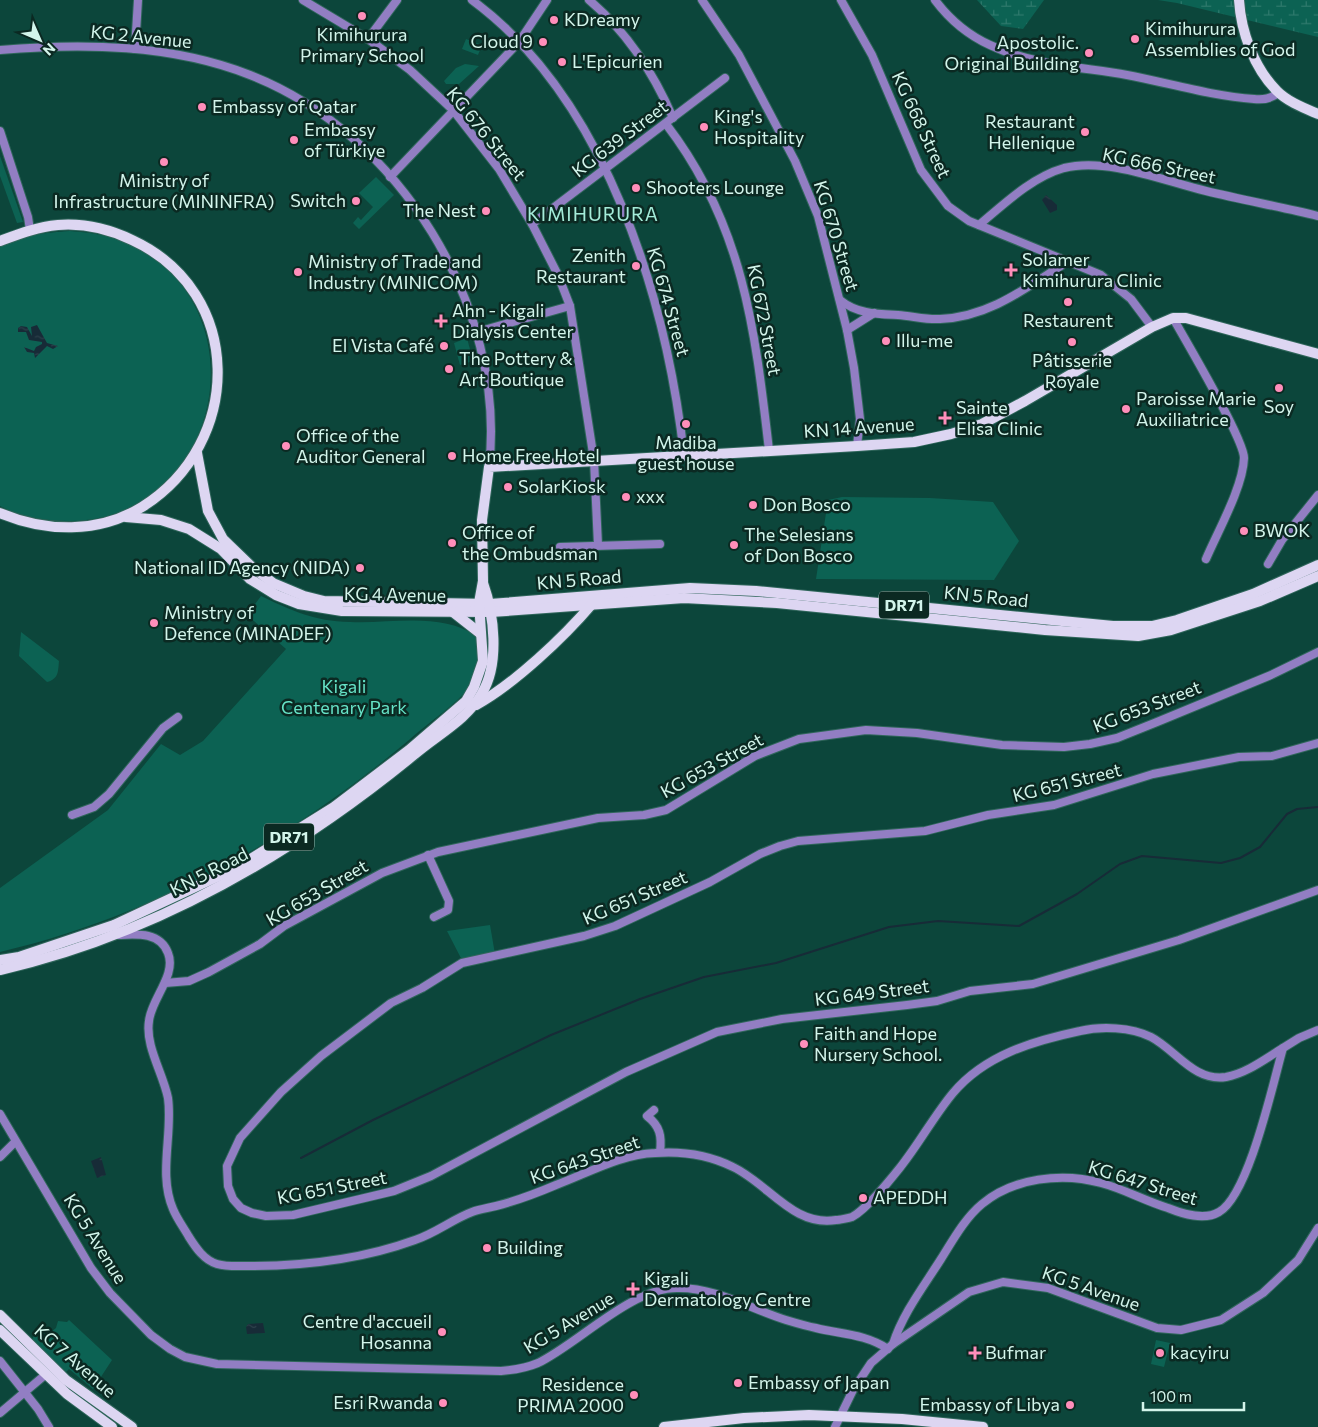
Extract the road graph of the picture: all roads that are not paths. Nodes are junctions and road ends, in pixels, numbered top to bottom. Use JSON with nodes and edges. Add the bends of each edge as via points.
{"nodes":[{"id":1,"x":138,"y":0,"type":"edge"},
{"id":2,"x":303,"y":0,"type":"edge"},
{"id":3,"x":398,"y":0,"type":"edge"},
{"id":4,"x":472,"y":0,"type":"edge"},
{"id":5,"x":547,"y":0,"type":"edge"},
{"id":6,"x":589,"y":0,"type":"edge"},
{"id":7,"x":702,"y":0,"type":"edge"},
{"id":8,"x":841,"y":0,"type":"edge"},
{"id":9,"x":935,"y":0,"type":"edge"},
{"id":10,"x":1239,"y":0,"type":"edge"},
{"id":11,"x":368,"y":39,"type":"junction"},
{"id":12,"x":519,"y":42,"type":"junction"},
{"id":13,"x":135,"y":49,"type":"junction"},
{"id":14,"x":0,"y":50,"type":"edge"},
{"id":15,"x":725,"y":78,"type":"dead end"},
{"id":16,"x":1278,"y":93,"type":"junction"},
{"id":17,"x":453,"y":110,"type":"junction"},
{"id":18,"x":1318,"y":114,"type":"edge"},
{"id":19,"x":673,"y":118,"type":"junction"},
{"id":20,"x":666,"y":124,"type":"junction"},
{"id":21,"x":0,"y":131,"type":"edge"},
{"id":22,"x":605,"y":170,"type":"junction"},
{"id":23,"x":390,"y":177,"type":"junction"},
{"id":24,"x":1318,"y":216,"type":"edge"},
{"id":25,"x":532,"y":224,"type":"junction"},
{"id":26,"x":979,"y":225,"type":"junction"},
{"id":27,"x":30,"y":230,"type":"junction"},
{"id":28,"x":0,"y":241,"type":"edge"},
{"id":29,"x":1067,"y":262,"type":"junction"},
{"id":30,"x":840,"y":300,"type":"junction"},
{"id":31,"x":570,"y":306,"type":"junction"},
{"id":32,"x":874,"y":313,"type":"junction"},
{"id":33,"x":1173,"y":318,"type":"junction"},
{"id":34,"x":1152,"y":327,"type":"junction"},
{"id":35,"x":847,"y":330,"type":"junction"},
{"id":36,"x":477,"y":332,"type":"junction"},
{"id":37,"x":1318,"y":354,"type":"edge"},
{"id":38,"x":857,"y":446,"type":"junction"},
{"id":39,"x":768,"y":450,"type":"junction"},
{"id":40,"x":197,"y":453,"type":"junction"},
{"id":41,"x":684,"y":455,"type":"junction"},
{"id":42,"x":594,"y":460,"type":"junction"},
{"id":43,"x":489,"y":467,"type":"junction"},
{"id":44,"x":1318,"y":495,"type":"edge"},
{"id":45,"x":0,"y":513,"type":"edge"},
{"id":46,"x":126,"y":517,"type":"junction"},
{"id":47,"x":660,"y":544,"type":"dead end"},
{"id":48,"x":598,"y":545,"type":"junction"},
{"id":49,"x":560,"y":547,"type":"dead end"},
{"id":50,"x":1206,"y":559,"type":"dead end"},
{"id":51,"x":1268,"y":564,"type":"dead end"},
{"id":52,"x":1318,"y":565,"type":"edge"},
{"id":53,"x":1318,"y":576,"type":"edge"},
{"id":54,"x":483,"y":581,"type":"junction"},
{"id":55,"x":592,"y":604,"type":"junction"},
{"id":56,"x":394,"y":607,"type":"junction"},
{"id":57,"x":480,"y":608,"type":"junction"},
{"id":58,"x":490,"y":608,"type":"junction"},
{"id":59,"x":453,"y":612,"type":"junction"},
{"id":60,"x":481,"y":634,"type":"junction"},
{"id":61,"x":1318,"y":652,"type":"edge"},
{"id":62,"x":469,"y":709,"type":"junction"},
{"id":63,"x":178,"y":718,"type":"dead end"},
{"id":64,"x":1318,"y":743,"type":"edge"},
{"id":65,"x":72,"y":815,"type":"dead end"},
{"id":66,"x":428,"y":855,"type":"junction"},
{"id":67,"x":1318,"y":890,"type":"edge"},
{"id":68,"x":434,"y":917,"type":"dead end"},
{"id":69,"x":115,"y":935,"type":"junction"},
{"id":70,"x":0,"y":960,"type":"edge"},
{"id":71,"x":0,"y":970,"type":"edge"},
{"id":72,"x":165,"y":983,"type":"junction"},
{"id":73,"x":1318,"y":1030,"type":"edge"},
{"id":74,"x":1283,"y":1048,"type":"junction"},
{"id":75,"x":654,"y":1110,"type":"dead end"},
{"id":76,"x":0,"y":1114,"type":"edge"},
{"id":77,"x":15,"y":1142,"type":"junction"},
{"id":78,"x":660,"y":1152,"type":"junction"},
{"id":79,"x":0,"y":1157,"type":"edge"},
{"id":80,"x":448,"y":1167,"type":"joint"},
{"id":81,"x":1318,"y":1228,"type":"edge"},
{"id":82,"x":0,"y":1315,"type":"edge"},
{"id":83,"x":0,"y":1330,"type":"edge"},
{"id":84,"x":890,"y":1346,"type":"junction"},
{"id":85,"x":0,"y":1361,"type":"edge"},
{"id":86,"x":45,"y":1375,"type":"junction"},
{"id":87,"x":25,"y":1391,"type":"junction"},
{"id":88,"x":0,"y":1412,"type":"edge"},
{"id":89,"x":839,"y":1416,"type":"junction"},
{"id":90,"x":49,"y":1427,"type":"edge"},
{"id":91,"x":112,"y":1427,"type":"edge"},
{"id":92,"x":132,"y":1427,"type":"edge"},
{"id":93,"x":664,"y":1427,"type":"edge"},
{"id":94,"x":835,"y":1427,"type":"edge"},
{"id":95,"x":983,"y":1427,"type":"edge"}],
"edges":[{"from":1,"to":13,"type":"street"},
{"from":2,"to":11,"type":"street","name":"KG 676 Street"},
{"from":3,"to":11,"type":"street"},
{"from":4,"to":12,"type":"street","name":"KG 674 Street"},
{"from":5,"to":12,"type":"street"},
{"from":6,"to":19,"type":"street","via":[[634,49],[655,81]]},
{"from":7,"to":30,"type":"street","name":"KG 670 Street","via":[[739,55],[795,161],[818,216]]},
{"from":8,"to":26,"type":"street","name":"KG 668 Street","via":[[872,55],[929,183],[955,213]]},
{"from":9,"to":16,"type":"street","via":[[968,33],[991,46],[1029,59],[1216,95],[1265,99]]},
{"from":10,"to":16,"type":"main road","via":[[1246,38]]},
{"from":11,"to":17,"type":"street","name":"KG 676 Street","via":[[410,70]]},
{"from":12,"to":17,"type":"street"},
{"from":12,"to":22,"type":"street","name":"KG 674 Street","via":[[568,104]]},
{"from":13,"to":14,"type":"street","name":"KG 2 Avenue"},
{"from":13,"to":23,"type":"street","name":"KG 2 Avenue","via":[[198,59],[250,75],[278,88],[307,104],[356,140]]},
{"from":15,"to":19,"type":"street","name":"KG 639 Street"},
{"from":16,"to":18,"type":"main road"},
{"from":17,"to":23,"type":"street"},
{"from":17,"to":25,"type":"street","name":"KG 676 Street","via":[[499,168]]},
{"from":19,"to":20,"type":"street","name":"KG 639 Street"},
{"from":20,"to":22,"type":"street","name":"KG 639 Street"},
{"from":20,"to":39,"type":"street","name":"KG 672 Street","via":[[686,151],[711,196],[738,264],[749,309]]},
{"from":21,"to":27,"type":"street"},
{"from":22,"to":25,"type":"street","name":"KG 639 Street"},
{"from":22,"to":41,"type":"street","name":"KG 674 Street","via":[[645,270],[671,366]]},
{"from":23,"to":36,"type":"street","name":"KG 2 Avenue","via":[[418,212],[449,263]]},
{"from":24,"to":26,"type":"street","name":"KG 666 Street","via":[[1158,178],[1076,166],[1040,179]]},
{"from":25,"to":31,"type":"street","name":"KG 676 Street"},
{"from":26,"to":29,"type":"street","name":"KG 668 Street"},
{"from":27,"to":28,"type":"main road"},
{"from":27,"to":40,"type":"main road","via":[[59,225],[88,226],[117,233],[152,251],[188,284],[211,331],[218,368],[215,409]]},
{"from":29,"to":32,"type":"street","via":[[998,305],[968,317],[938,320]]},
{"from":29,"to":34,"type":"street","name":"KG 668 Street","via":[[1091,269],[1110,280],[1131,299]]},
{"from":30,"to":32,"type":"street","via":[[856,310]]},
{"from":30,"to":35,"type":"street","name":"KG 670 Street"},
{"from":31,"to":36,"type":"street"},
{"from":31,"to":42,"type":"street","name":"KG 676 Street"},
{"from":32,"to":35,"type":"street"},
{"from":33,"to":34,"type":"main road","name":"KN 14 Avenue"},
{"from":33,"to":37,"type":"main road","name":"KN 14 Avenue","via":[[1208,322]]},
{"from":33,"to":50,"type":"street","via":[[1244,454],[1240,480]]},
{"from":34,"to":38,"type":"main road","name":"KN 14 Avenue","via":[[982,424],[914,442]]},
{"from":35,"to":38,"type":"street","name":"KG 670 Street","via":[[860,410]]},
{"from":36,"to":43,"type":"street","name":"KG 2 Avenue","via":[[490,420]]},
{"from":38,"to":39,"type":"main road","name":"KN 14 Avenue"},
{"from":39,"to":41,"type":"main road","name":"KN 14 Avenue"},
{"from":40,"to":46,"type":"main road","via":[[158,497]]},
{"from":40,"to":56,"type":"main road","name":"KG 4 Avenue","via":[[208,511],[215,527],[262,576],[286,589],[324,601]]},
{"from":41,"to":42,"type":"main road","name":"KN 14 Avenue"},
{"from":42,"to":43,"type":"main road","name":"KN 14 Avenue"},
{"from":42,"to":48,"type":"street","name":"KG 676 Street"},
{"from":43,"to":54,"type":"main road","name":"KG 2 Avenue","via":[[482,520]]},
{"from":44,"to":51,"type":"street","via":[[1282,540]]},
{"from":45,"to":46,"type":"main road","via":[[48,527],[76,528]]},
{"from":46,"to":56,"type":"main road","name":"KG 4 Avenue","via":[[161,520],[189,529],[220,549],[259,585],[299,604],[342,611]]},
{"from":47,"to":48,"type":"street"},
{"from":48,"to":49,"type":"street"},
{"from":52,"to":58,"type":"main road","name":"KN 5 Road","number":"DR71","via":[[1221,605],[1169,622],[1143,626],[809,598],[756,590],[690,588]]},
{"from":53,"to":55,"type":"main road","name":"KN 5 Road","number":"DR71","via":[[1229,611],[1171,630],[1138,636],[777,603],[684,598]]},
{"from":54,"to":57,"type":"main road","name":"KG 2 Avenue"},
{"from":54,"to":58,"type":"main road","name":"KN 5 Road"},
{"from":55,"to":58,"type":"main road","name":"KN 5 Road","number":"DR71"},
{"from":55,"to":62,"type":"main road","via":[[573,627],[502,689]]},
{"from":56,"to":57,"type":"main road","name":"KG 4 Avenue"},
{"from":56,"to":59,"type":"main road","name":"KG 4 Avenue"},
{"from":57,"to":58,"type":"main road","name":"KN 5 Road","number":"DR71"},
{"from":57,"to":59,"type":"main road","name":"KG 4 Avenue"},
{"from":57,"to":60,"type":"main road","name":"KN 5 Road","number":"DR71"},
{"from":58,"to":62,"type":"main road","name":"KN 5 Road","number":"DR71","via":[[490,669],[483,692]]},
{"from":59,"to":60,"type":"main road"},
{"from":60,"to":70,"type":"main road","name":"KN 5 Road","number":"DR71","via":[[483,655],[480,673],[466,701],[394,762],[311,824],[238,867],[114,926]]},
{"from":61,"to":66,"type":"street","name":"KG 653 Street","via":[[1157,722],[1090,744],[1064,747],[1002,745],[887,730],[822,734],[755,756],[697,793],[656,813],[598,818]]},
{"from":62,"to":69,"type":"main road","name":"KN 5 Road","number":"DR71","via":[[385,778],[297,841],[228,882]]},
{"from":63,"to":65,"type":"street","via":[[163,728],[109,794],[94,807]]},
{"from":64,"to":80,"type":"street","name":"KG 651 Street","via":[[1272,756],[1232,758],[1153,774],[1054,805],[988,815],[925,831],[798,841],[780,846],[615,926],[462,963],[392,1003],[287,1086],[240,1138],[231,1155],[227,1174],[228,1186],[241,1208],[277,1216],[408,1187]]},
{"from":66,"to":68,"type":"street","via":[[448,902],[448,910]]},
{"from":66,"to":72,"type":"street","name":"KG 653 Street","via":[[382,873],[284,926],[260,944],[209,972],[189,981]]},
{"from":67,"to":80,"type":"street","name":"KG 649 Street","via":[[1179,940],[1033,984],[970,992],[929,1002],[782,1019],[717,1032],[626,1072]]},
{"from":69,"to":71,"type":"main road","name":"KN 5 Road","number":"DR71"},
{"from":69,"to":72,"type":"street","name":"KG 643 Street","via":[[143,934],[156,939],[169,956]]},
{"from":72,"to":78,"type":"street","name":"KG 643 Street","via":[[153,1004],[148,1026],[150,1042],[166,1086],[170,1115],[168,1189],[173,1208],[186,1232],[196,1248],[214,1264],[292,1265],[375,1252],[415,1240],[478,1210],[542,1191],[630,1157]]},
{"from":73,"to":74,"type":"street"},
{"from":74,"to":78,"type":"street","name":"KG 643 Street","via":[[1254,1066],[1224,1077],[1203,1075],[1161,1043],[1138,1032],[1100,1028],[1083,1030],[1006,1053],[978,1068],[956,1090],[922,1140],[881,1190],[851,1217],[839,1220],[807,1220],[737,1168],[708,1157]]},
{"from":74,"to":84,"type":"street","name":"KG 647 Street","via":[[1251,1158],[1237,1193],[1224,1208],[1210,1215],[1184,1214],[1115,1187],[1077,1178],[1047,1178],[1010,1187],[982,1204],[964,1224],[908,1311]]},
{"from":75,"to":78,"type":"street","via":[[647,1116],[659,1130],[662,1140]]},
{"from":76,"to":77,"type":"street","name":"KG 5 Avenue"},
{"from":77,"to":79,"type":"street"},
{"from":77,"to":84,"type":"street","name":"KG 5 Avenue","via":[[91,1268],[110,1293],[151,1335],[185,1358],[217,1364],[501,1371],[536,1363],[636,1302],[664,1289],[677,1288],[708,1292],[781,1318]]},
{"from":81,"to":84,"type":"street","name":"KG 5 Avenue","via":[[1298,1260],[1263,1293],[1221,1320],[1201,1326],[1181,1330],[1157,1328],[1048,1288],[1003,1282],[969,1292]]},
{"from":82,"to":92,"type":"main road","name":"KG 7 Avenue","via":[[66,1380]]},
{"from":83,"to":86,"type":"main road","name":"KG 7 Avenue"},
{"from":84,"to":89,"type":"street","via":[[859,1380]]},
{"from":85,"to":87,"type":"street"},
{"from":86,"to":87,"type":"street"},
{"from":86,"to":91,"type":"main road","name":"KG 7 Avenue"},
{"from":87,"to":88,"type":"street"},
{"from":87,"to":90,"type":"street"},
{"from":89,"to":93,"type":"main road","via":[[778,1415]]},
{"from":89,"to":94,"type":"street"},
{"from":89,"to":95,"type":"main road"}]}
